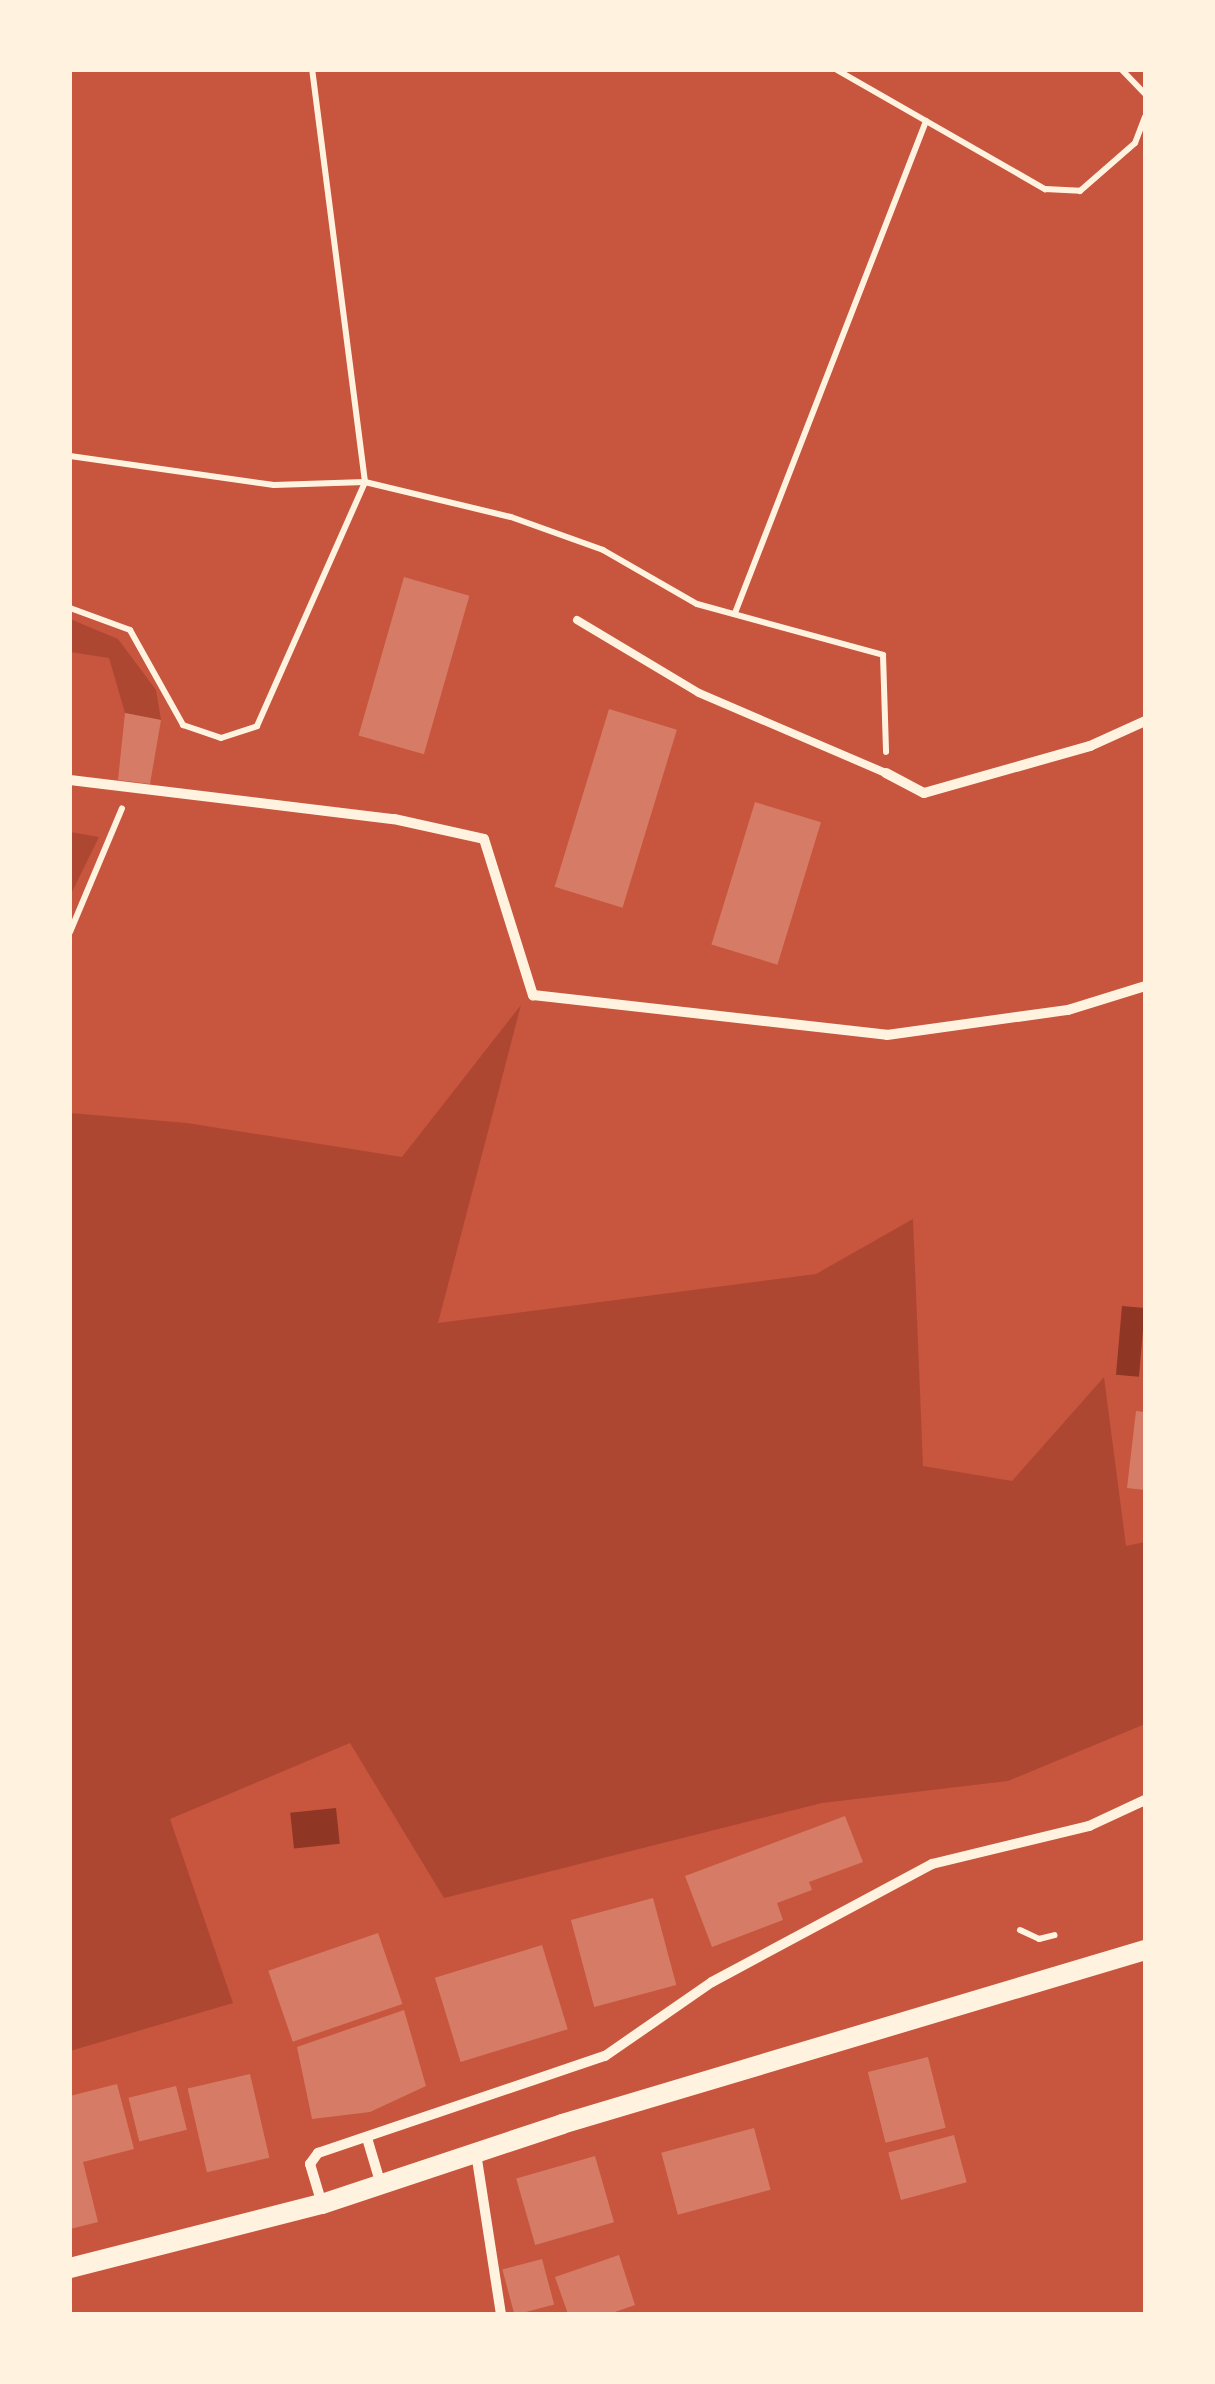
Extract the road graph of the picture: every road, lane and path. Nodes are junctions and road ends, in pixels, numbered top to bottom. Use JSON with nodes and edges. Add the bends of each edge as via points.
{"nodes":[{"id":1,"x":312,"y":70,"type":"edge"},
{"id":2,"x":837,"y":70,"type":"edge"},
{"id":3,"x":1122,"y":70,"type":"edge"},
{"id":4,"x":1145,"y":94,"type":"edge"},
{"id":5,"x":1145,"y":116,"type":"edge"},
{"id":6,"x":926,"y":121,"type":"junction"},
{"id":7,"x":70,"y":456,"type":"edge"},
{"id":8,"x":365,"y":482,"type":"junction"},
{"id":9,"x":70,"y":608,"type":"edge"},
{"id":10,"x":735,"y":613,"type":"junction"},
{"id":11,"x":576,"y":620,"type":"dead end"},
{"id":12,"x":1145,"y":722,"type":"edge"},
{"id":13,"x":886,"y":773,"type":"junction"},
{"id":14,"x":70,"y":780,"type":"edge"},
{"id":15,"x":129,"y":788,"type":"junction"},
{"id":16,"x":70,"y":932,"type":"edge"},
{"id":17,"x":1145,"y":986,"type":"edge"},
{"id":18,"x":1145,"y":1800,"type":"edge"},
{"id":19,"x":1020,"y":1930,"type":"dead end"},
{"id":20,"x":1055,"y":1935,"type":"dead end"},
{"id":21,"x":1145,"y":1950,"type":"edge"},
{"id":22,"x":368,"y":2138,"type":"junction"},
{"id":23,"x":476,"y":2152,"type":"junction"},
{"id":24,"x":381,"y":2186,"type":"junction"},
{"id":25,"x":322,"y":2204,"type":"junction"},
{"id":26,"x":70,"y":2268,"type":"edge"},
{"id":27,"x":501,"y":2314,"type":"edge"}],
"edges":[{"from":1,"to":8,"type":"path"},
{"from":2,"to":6,"type":"path"},
{"from":3,"to":4,"type":"path"},
{"from":5,"to":6,"type":"path","via":[[1135,143],[1080,191],[1045,188]]},
{"from":6,"to":10,"type":"path"},
{"from":7,"to":8,"type":"path","via":[[274,485]]},
{"from":8,"to":9,"type":"path","via":[[257,726],[221,738],[183,725],[130,630]]},
{"from":8,"to":10,"type":"path","via":[[511,517],[603,550],[697,604]]},
{"from":10,"to":13,"type":"path","via":[[883,655]]},
{"from":11,"to":13,"type":"lane","via":[[699,693]]},
{"from":12,"to":13,"type":"street","via":[[1090,746],[924,793]]},
{"from":14,"to":15,"type":"street"},
{"from":15,"to":16,"type":"path"},
{"from":15,"to":17,"type":"street","via":[[394,819],[484,839],[533,995],[887,1035],[1068,1010]]},
{"from":18,"to":22,"type":"street","via":[[1089,1826],[932,1864],[712,1982],[605,2056]]},
{"from":19,"to":20,"type":"path","via":[[1039,1939]]},
{"from":21,"to":23,"type":"main road"},
{"from":22,"to":24,"type":"street"},
{"from":22,"to":25,"type":"street","via":[[312,2156]]},
{"from":23,"to":24,"type":"main road"},
{"from":23,"to":27,"type":"street"},
{"from":24,"to":25,"type":"main road"},
{"from":25,"to":26,"type":"main road"}]}
